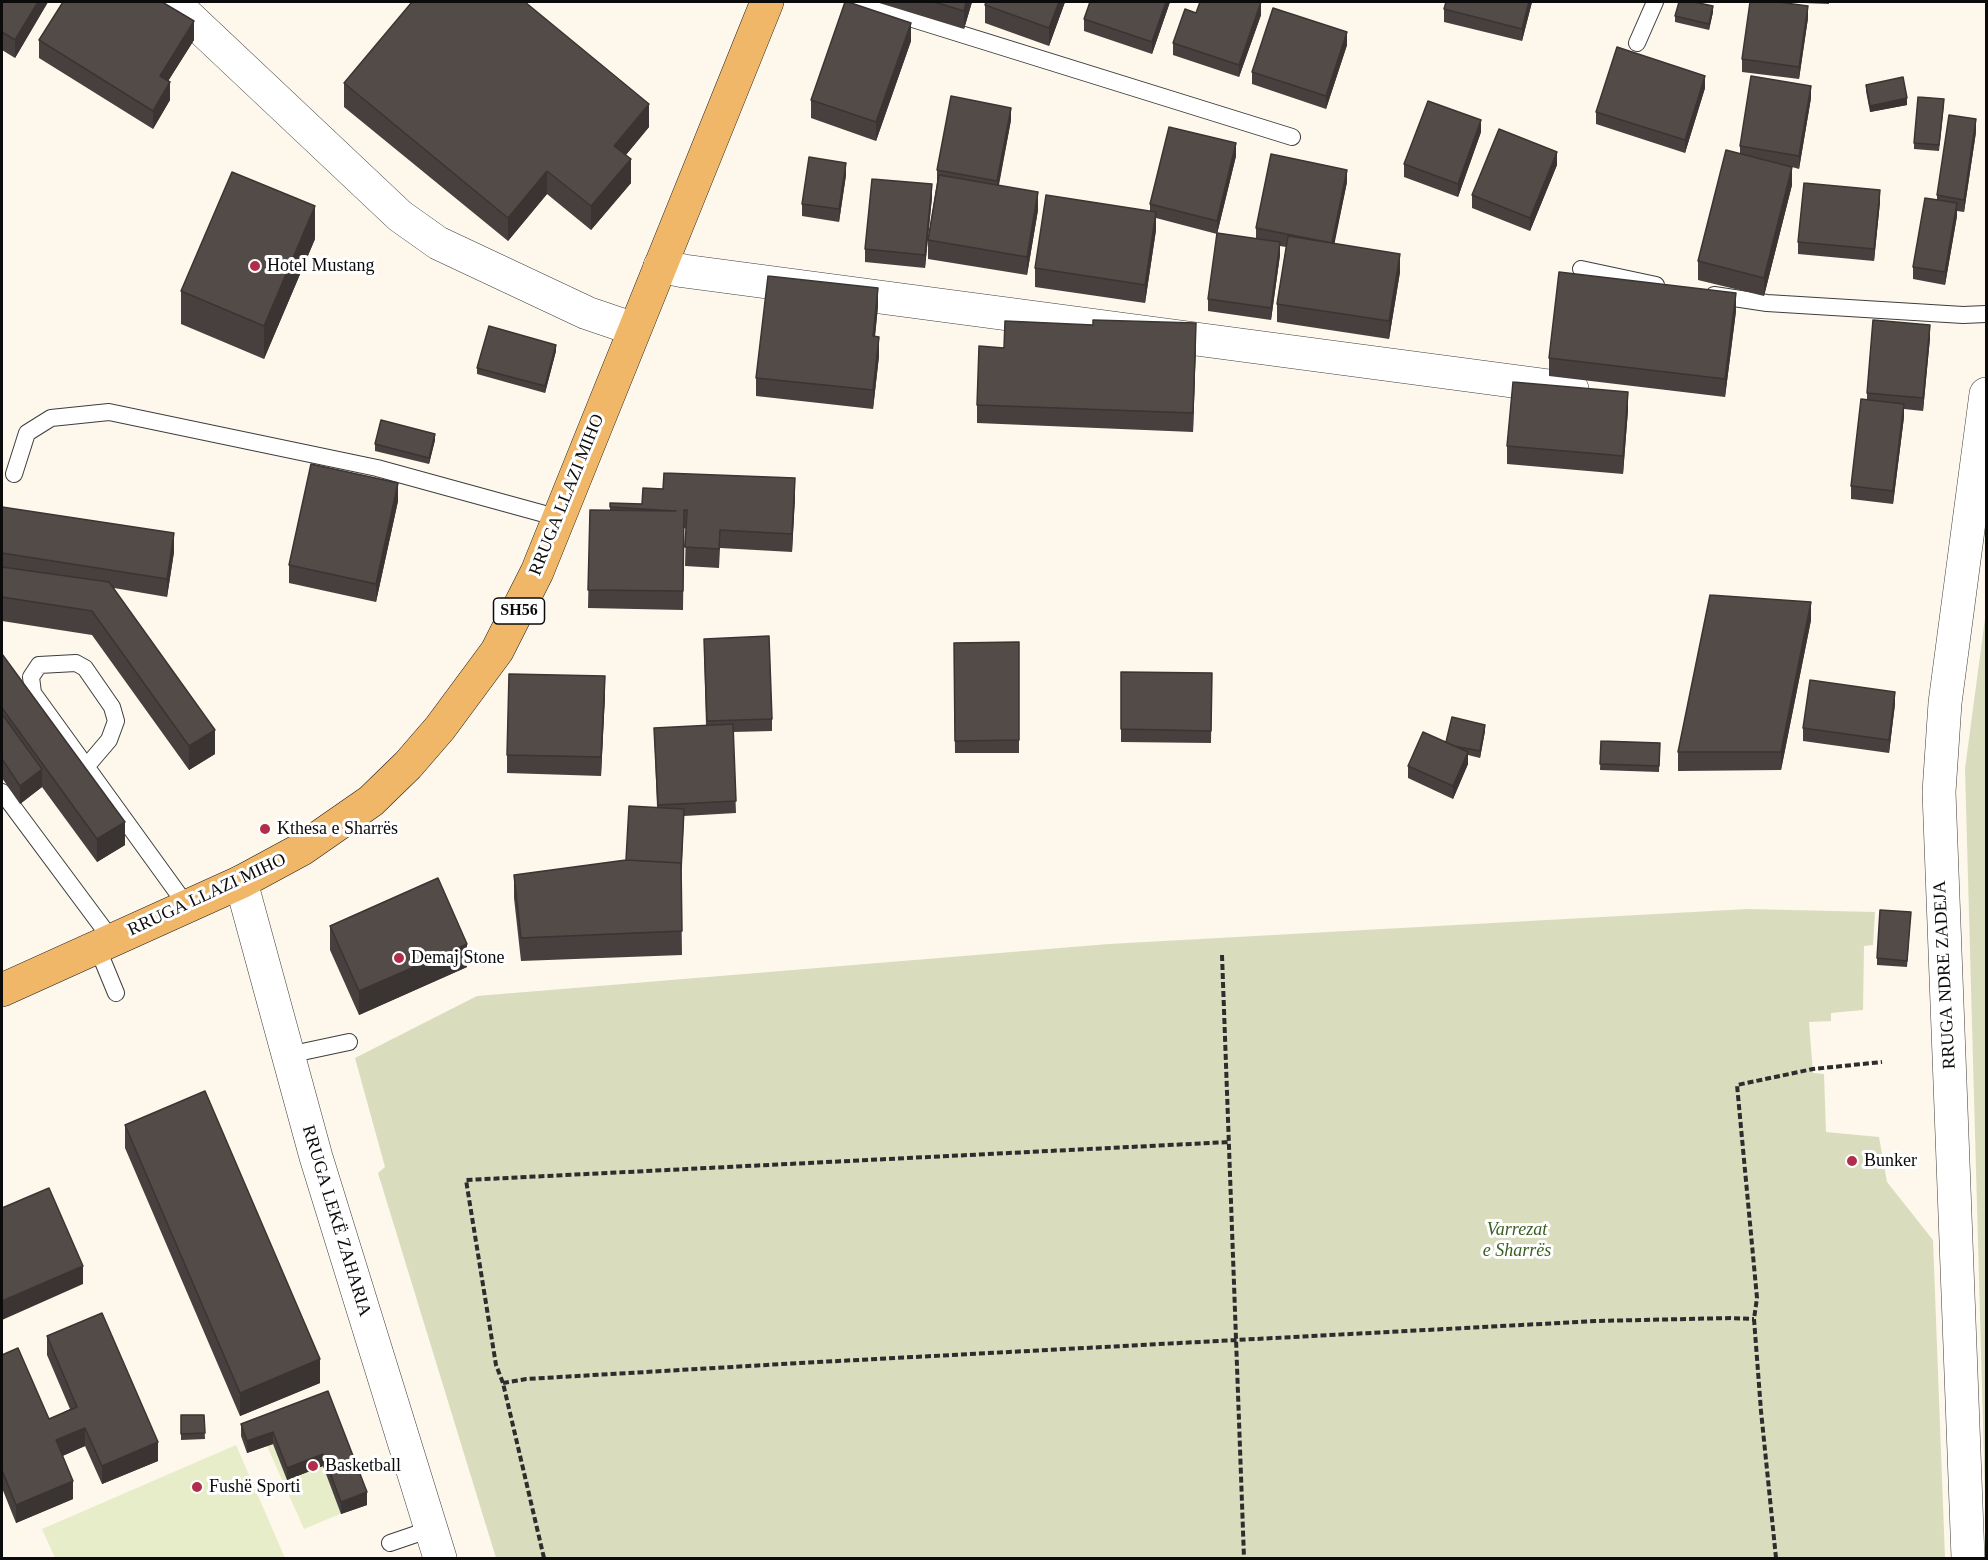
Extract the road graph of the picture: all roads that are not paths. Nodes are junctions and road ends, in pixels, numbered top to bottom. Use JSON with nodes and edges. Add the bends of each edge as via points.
{"nodes":[{"id":1,"x":173,"y":2,"type":"edge"},
{"id":2,"x":767,"y":2,"type":"edge"},
{"id":3,"x":858,"y":2,"type":"edge"},
{"id":4,"x":1655,"y":2,"type":"edge"},
{"id":5,"x":1637,"y":43,"type":"dead end"},
{"id":6,"x":1292,"y":137,"type":"dead end"},
{"id":7,"x":660,"y":266,"type":"junction"},
{"id":8,"x":1581,"y":269,"type":"dead end"},
{"id":9,"x":1673,"y":288,"type":"edge"},
{"id":10,"x":1697,"y":292,"type":"edge"},
{"id":11,"x":1986,"y":314,"type":"edge"},
{"id":12,"x":634,"y":329,"type":"junction"},
{"id":13,"x":1598,"y":393,"type":"edge"},
{"id":14,"x":1986,"y":394,"type":"edge"},
{"id":15,"x":14,"y":474,"type":"dead end"},
{"id":16,"x":559,"y":518,"type":"junction"},
{"id":17,"x":86,"y":767,"type":"junction"},
{"id":18,"x":2,"y":792,"type":"edge"},
{"id":19,"x":241,"y":882,"type":"junction"},
{"id":20,"x":187,"y":906,"type":"junction"},
{"id":21,"x":104,"y":943,"type":"junction"},
{"id":22,"x":2,"y":990,"type":"edge"},
{"id":23,"x":116,"y":993,"type":"dead end"},
{"id":24,"x":349,"y":1042,"type":"dead end"},
{"id":25,"x":288,"y":1055,"type":"junction"},
{"id":26,"x":390,"y":1544,"type":"dead end"},
{"id":27,"x":435,"y":1544,"type":"edge"},
{"id":28,"x":1968,"y":1558,"type":"edge"}],
"edges":[{"from":1,"to":12,"type":"street","via":[[399,216],[438,243],[587,314]]},
{"from":2,"to":7,"type":"main road","name":"RRUGA LLAZI MIHO","number":"SH56"},
{"from":3,"to":6,"type":"lane"},
{"from":4,"to":5,"type":"lane"},
{"from":7,"to":12,"type":"main road","name":"RRUGA LLAZI MIHO","number":"SH56"},
{"from":7,"to":13,"type":"street"},
{"from":8,"to":9,"type":"lane"},
{"from":10,"to":11,"type":"lane","via":[[1767,303]]},
{"from":12,"to":16,"type":"main road","name":"RRUGA LLAZI MIHO","number":"SH56"},
{"from":14,"to":28,"type":"street","name":"RRUGA NDRE ZADEJA","via":[[1948,680],[1939,792]]},
{"from":15,"to":16,"type":"lane","via":[[27,433],[51,418],[109,412],[377,468]]},
{"from":16,"to":19,"type":"main road","name":"RRUGA LLAZI MIHO","number":"SH56","via":[[497,651],[408,765],[371,801],[319,837]]},
{"from":17,"to":17,"type":"lane","via":[[33,693],[31,677],[39,664],[76,663],[85,668],[112,707],[116,721],[109,740]]},
{"from":17,"to":20,"type":"lane"},
{"from":18,"to":21,"type":"lane"},
{"from":19,"to":20,"type":"main road","name":"RRUGA LLAZI MIHO","number":"SH56"},
{"from":19,"to":25,"type":"street","name":"RRUGA LEKË ZAHARIA"},
{"from":20,"to":21,"type":"main road","name":"RRUGA LLAZI MIHO","number":"SH56"},
{"from":21,"to":22,"type":"main road","name":"RRUGA LLAZI MIHO","number":"SH56"},
{"from":21,"to":23,"type":"lane"},
{"from":24,"to":25,"type":"lane"},
{"from":25,"to":27,"type":"street","name":"RRUGA LEKË ZAHARIA"},
{"from":26,"to":27,"type":"lane"}]}
